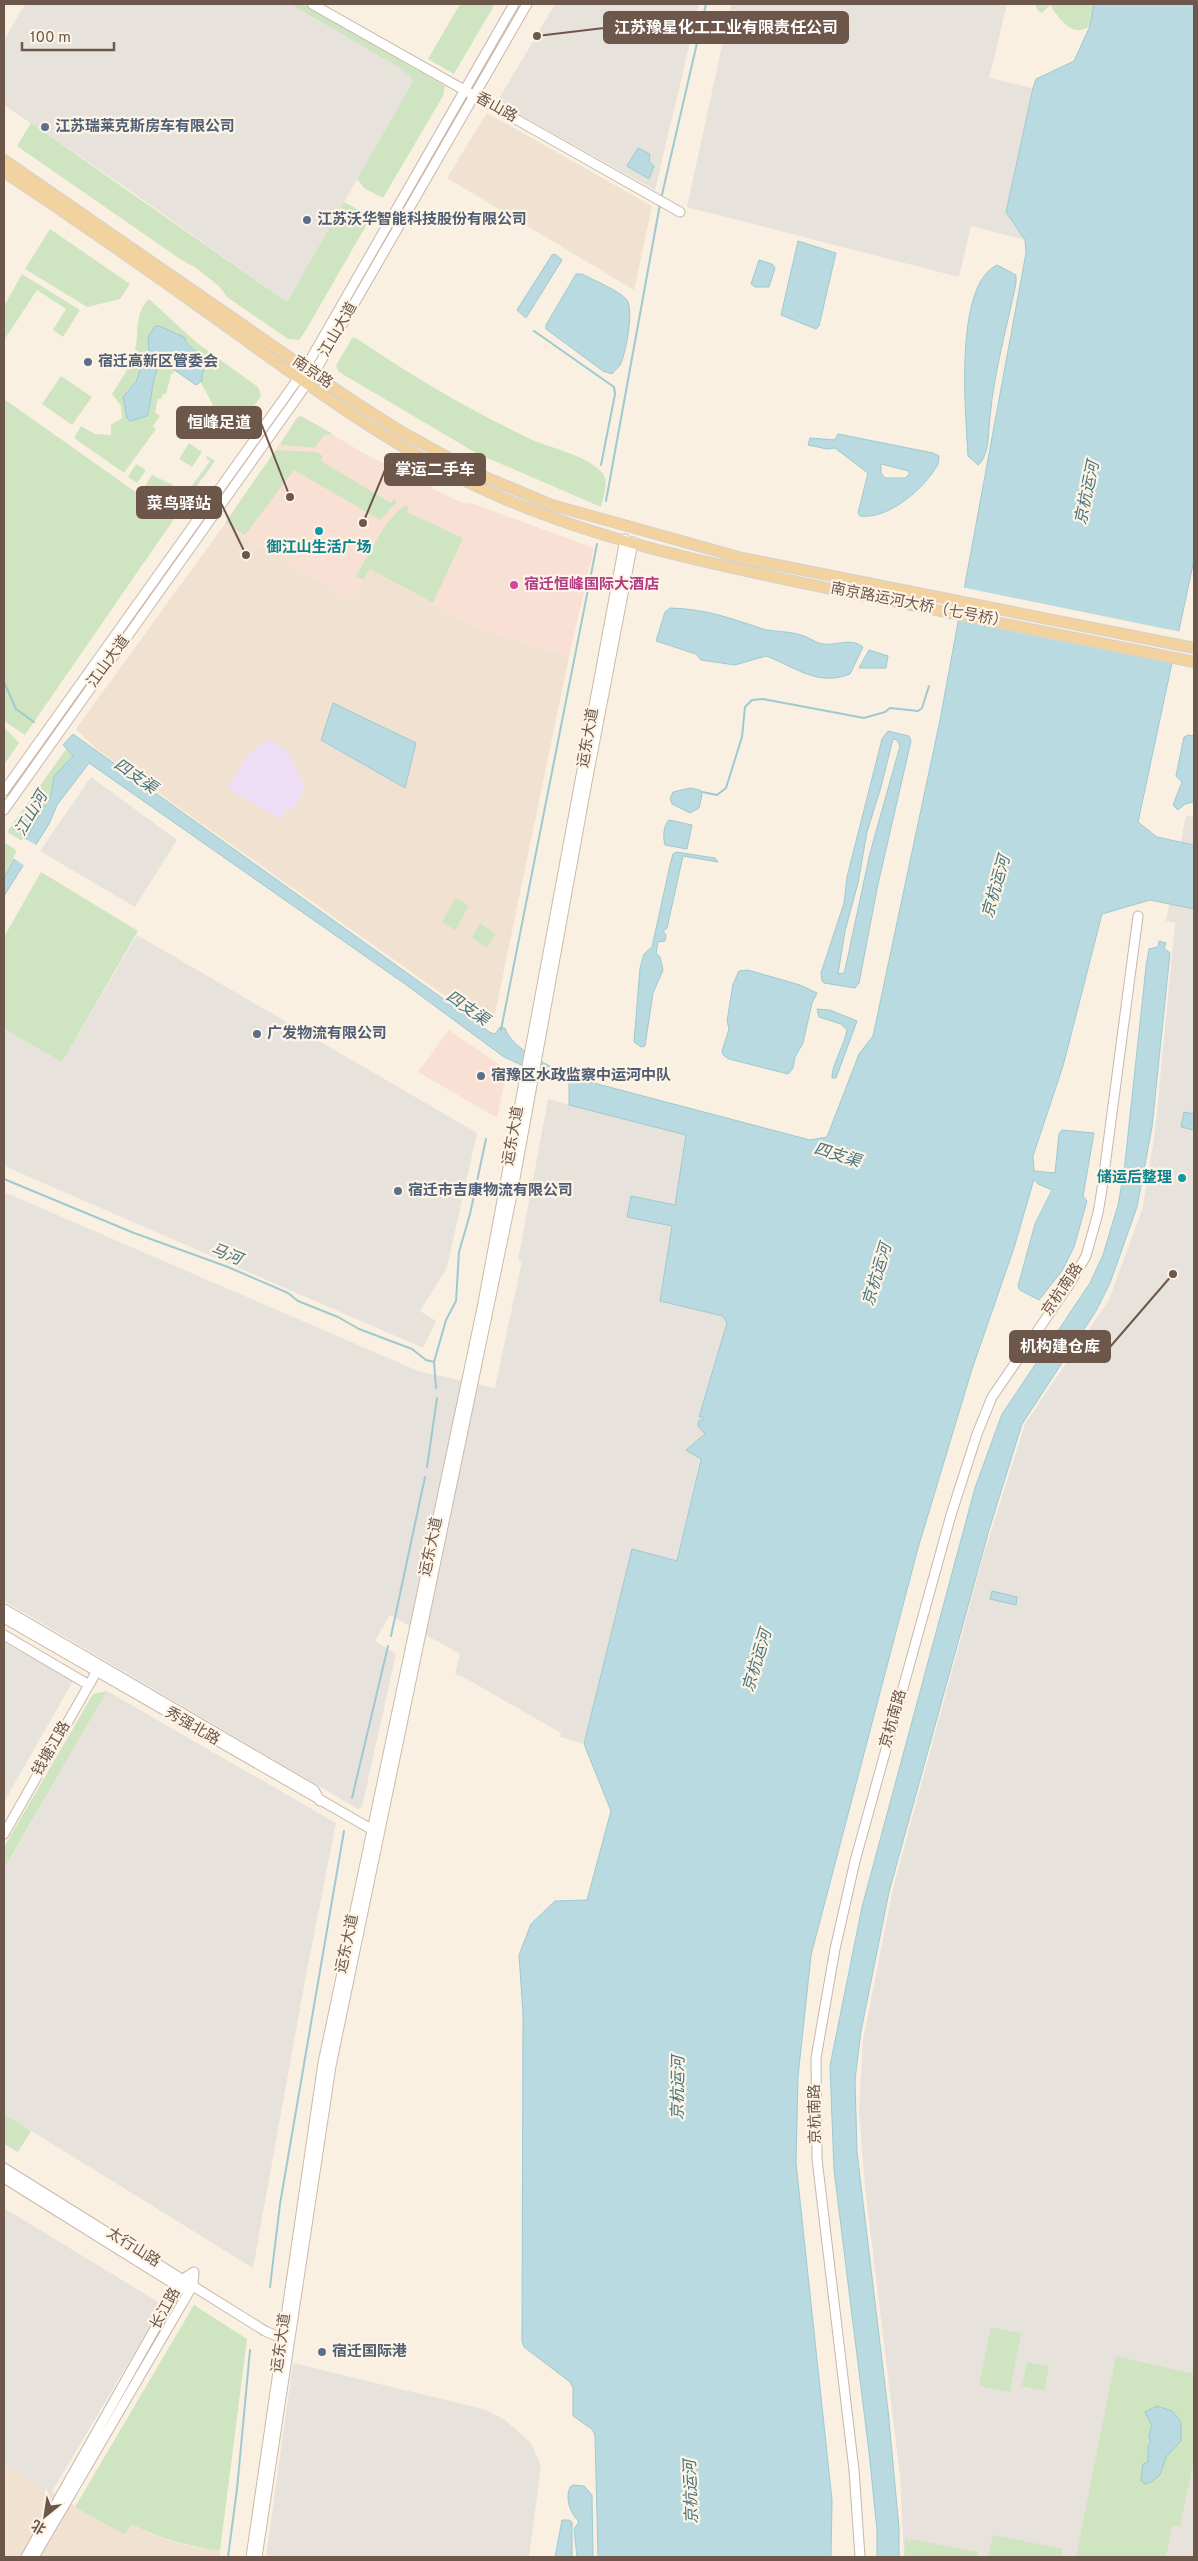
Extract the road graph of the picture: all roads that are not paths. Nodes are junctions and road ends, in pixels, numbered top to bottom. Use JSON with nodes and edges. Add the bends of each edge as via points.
{"nodes":[{"id":1,"x":312,"y":4,"type":"edge"},
{"id":2,"x":514,"y":4,"type":"edge"},
{"id":3,"x":527,"y":4,"type":"edge"},
{"id":4,"x":466,"y":91,"type":"junction"},
{"id":5,"x":475,"y":96,"type":"junction"},
{"id":6,"x":4,"y":160,"type":"edge"},
{"id":7,"x":4,"y":172,"type":"edge"},
{"id":8,"x":680,"y":212,"type":"dead end"},
{"id":9,"x":309,"y":372,"type":"junction"},
{"id":10,"x":298,"y":378,"type":"junction"},
{"id":11,"x":307,"y":384,"type":"junction"},
{"id":12,"x":647,"y":532,"type":"joint"},
{"id":13,"x":629,"y":541,"type":"junction"},
{"id":14,"x":646,"y":545,"type":"joint"},
{"id":15,"x":1194,"y":648,"type":"edge"},
{"id":16,"x":1194,"y":662,"type":"edge"},
{"id":17,"x":4,"y":791,"type":"edge"},
{"id":18,"x":4,"y":810,"type":"edge"},
{"id":19,"x":1138,"y":916,"type":"dead end"},
{"id":20,"x":4,"y":1608,"type":"edge"},
{"id":21,"x":4,"y":1618,"type":"edge"},
{"id":22,"x":4,"y":1624,"type":"edge"},
{"id":23,"x":4,"y":1635,"type":"edge"},
{"id":24,"x":95,"y":1675,"type":"junction"},
{"id":25,"x":4,"y":1834,"type":"edge"},
{"id":26,"x":376,"y":1835,"type":"junction"},
{"id":27,"x":4,"y":2168,"type":"edge"},
{"id":28,"x":4,"y":2178,"type":"edge"},
{"id":29,"x":180,"y":2283,"type":"junction"},
{"id":30,"x":190,"y":2289,"type":"junction"},
{"id":31,"x":285,"y":2341,"type":"junction"},
{"id":32,"x":26,"y":2557,"type":"edge"},
{"id":33,"x":34,"y":2557,"type":"edge"},
{"id":34,"x":251,"y":2557,"type":"edge"},
{"id":35,"x":257,"y":2557,"type":"edge"},
{"id":36,"x":860,"y":2557,"type":"edge"}],
"edges":[{"from":1,"to":4,"type":"street","name":"香山路"},
{"from":2,"to":4,"type":"street","name":"江山大道"},
{"from":3,"to":5,"type":"street","name":"江山大道"},
{"from":4,"to":5,"type":"street","name":"香山路"},
{"from":4,"to":9,"type":"street","name":"江山大道"},
{"from":5,"to":8,"type":"street","name":"香山路"},
{"from":5,"to":9,"type":"street","name":"江山大道"},
{"from":6,"to":9,"type":"main road","name":"南京路"},
{"from":7,"to":10,"type":"main road","name":"南京路","via":[[152,272]]},
{"from":9,"to":10,"type":"street","name":"江山大道"},
{"from":9,"to":11,"type":"street","name":"江山大道"},
{"from":9,"to":12,"type":"main road","name":"南京路","via":[[402,432],[485,478],[552,505]]},
{"from":10,"to":11,"type":"main road","name":"南京路"},
{"from":10,"to":17,"type":"street","name":"江山大道"},
{"from":11,"to":13,"type":"main road","name":"南京路","via":[[396,442],[471,484],[549,516]]},
{"from":11,"to":18,"type":"street","name":"江山大道"},
{"from":12,"to":15,"type":"main road","name":"南京路运河大桥（七号桥）","via":[[742,558]]},
{"from":13,"to":14,"type":"main road","name":"南京路"},
{"from":13,"to":26,"type":"street","name":"运东大道","via":[[530,1070],[493,1288]]},
{"from":14,"to":16,"type":"main road","name":"南京路运河大桥（七号桥）","via":[[744,571]]},
{"from":19,"to":36,"type":"street","name":"京杭南路","via":[[1102,1189],[1093,1234],[1086,1256],[1069,1286],[992,1397],[977,1434],[951,1515],[855,1861],[835,1948],[816,2058],[817,2159],[854,2470]]},
{"from":20,"to":24,"type":"street"},
{"from":21,"to":24,"type":"street","name":"秀强北路"},
{"from":22,"to":24,"type":"street","name":"秀强北路"},
{"from":23,"to":24,"type":"street"},
{"from":24,"to":25,"type":"street","name":"钱塘江路"},
{"from":24,"to":26,"type":"street","name":"秀强北路"},
{"from":24,"to":26,"type":"street","name":"秀强北路"},
{"from":26,"to":31,"type":"street","name":"运东大道","via":[[331,2066]]},
{"from":27,"to":29,"type":"street","name":"太行山路"},
{"from":28,"to":29,"type":"street","name":"太行山路"},
{"from":29,"to":30,"type":"street","name":"太行山路"},
{"from":29,"to":30,"type":"street","name":"长江路","via":[[194,2272]]},
{"from":29,"to":32,"type":"street","name":"长江路"},
{"from":30,"to":31,"type":"street","name":"太行山路"},
{"from":30,"to":33,"type":"street","name":"长江路"},
{"from":31,"to":34,"type":"street","name":"运东大道"},
{"from":31,"to":35,"type":"street","name":"运东大道"}]}
